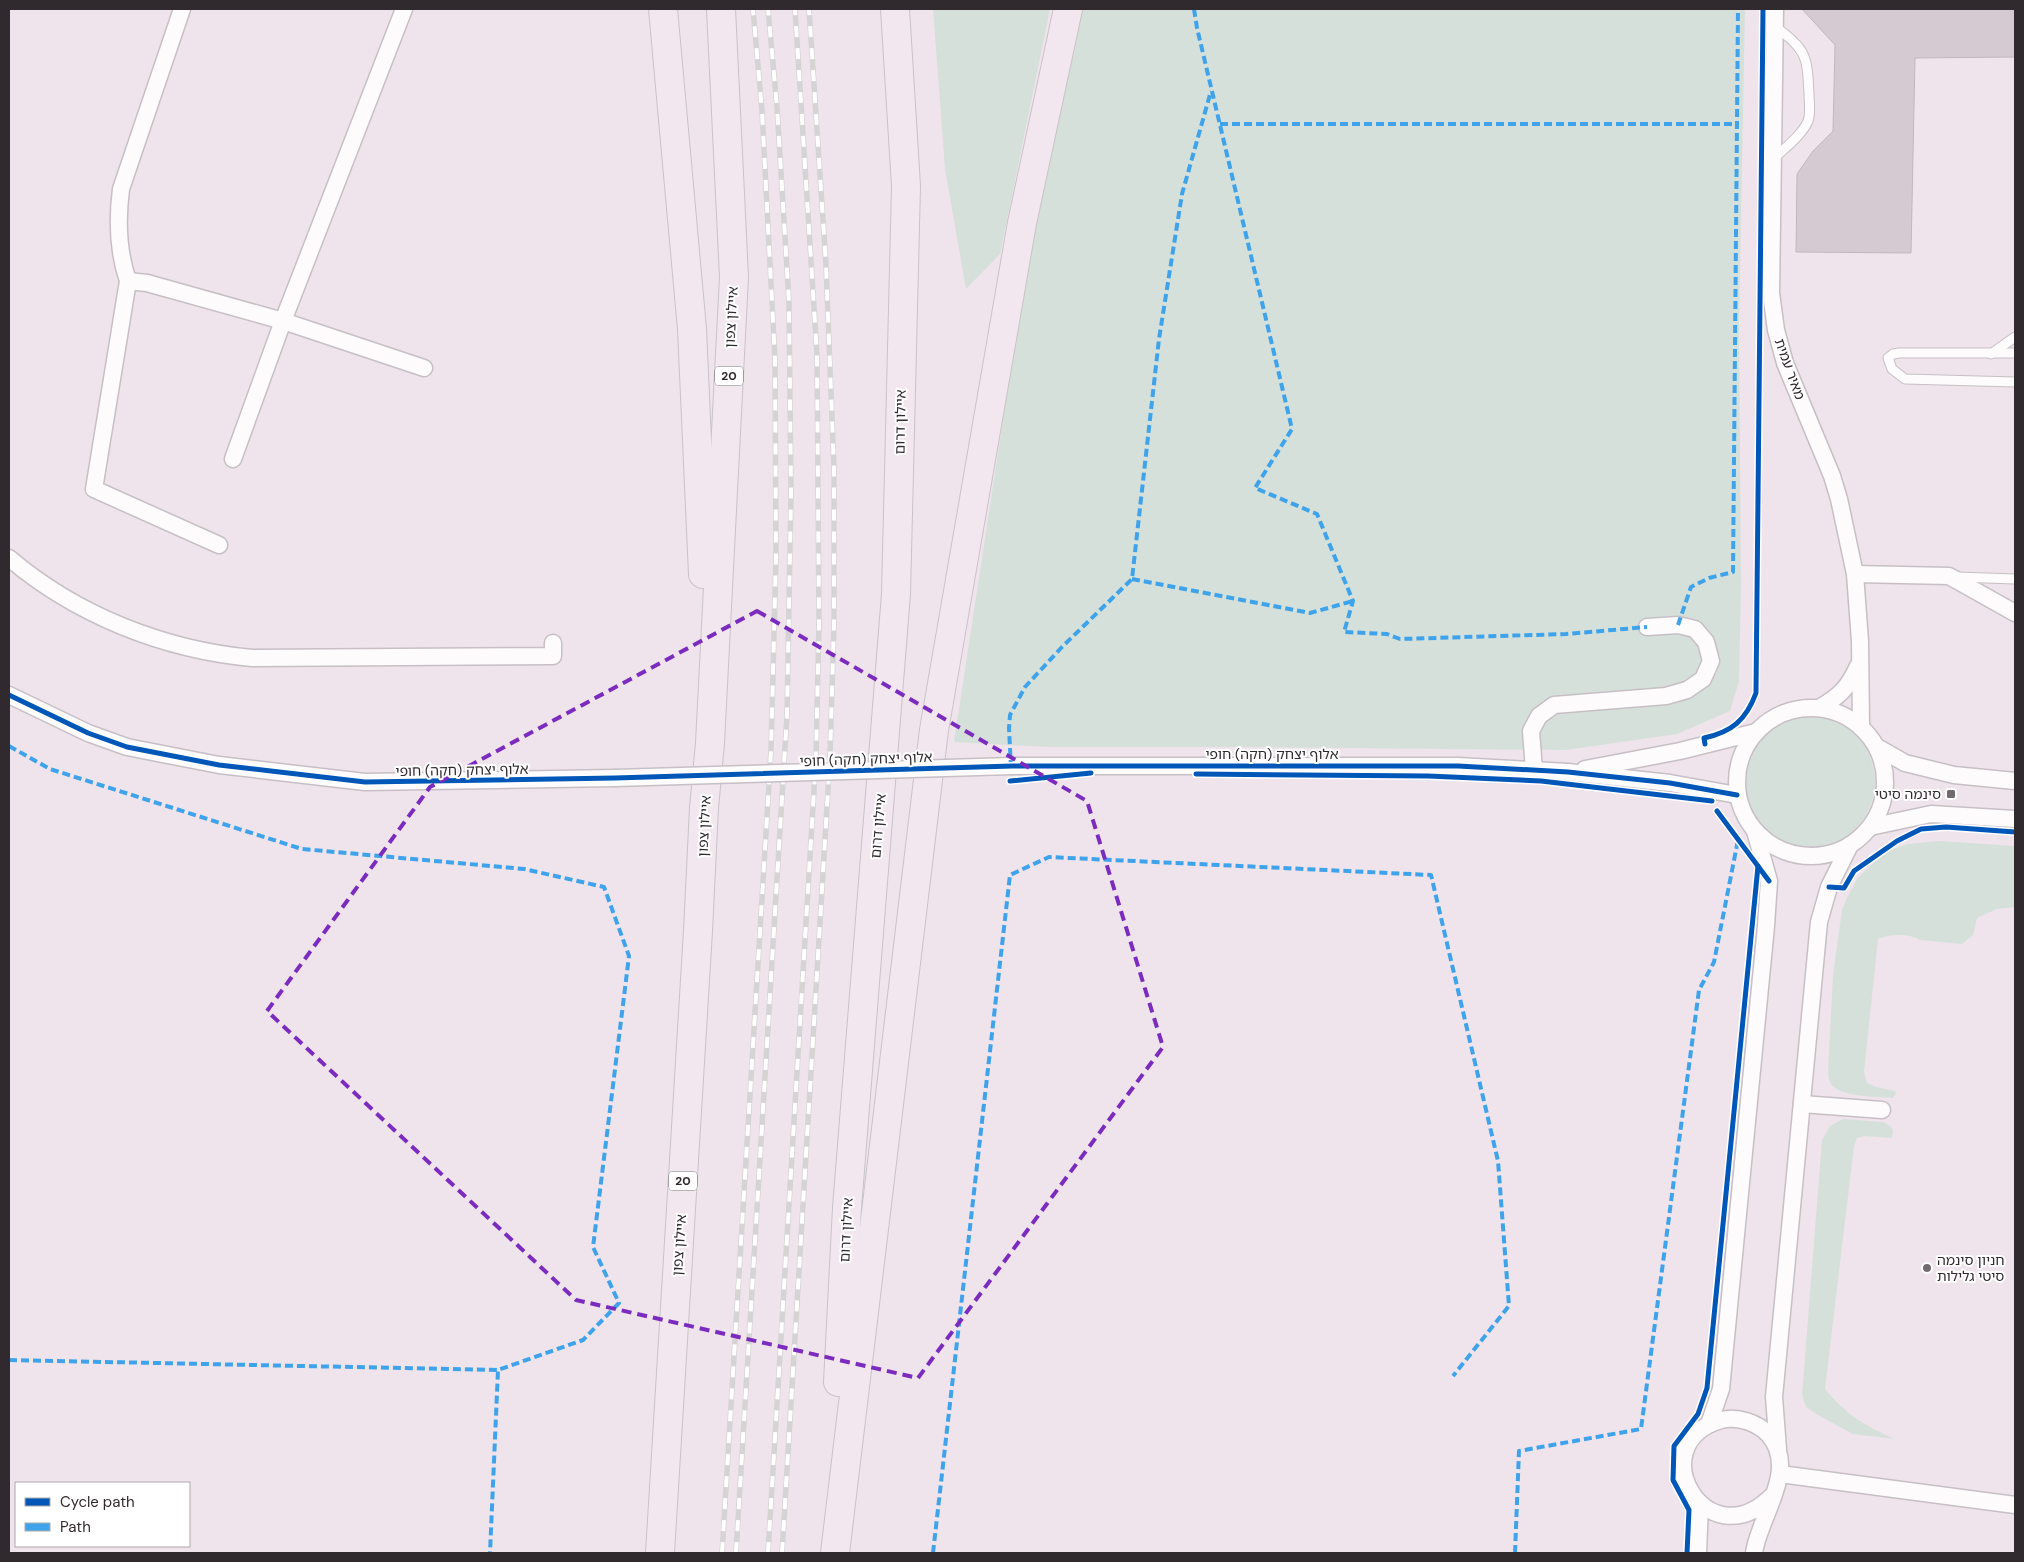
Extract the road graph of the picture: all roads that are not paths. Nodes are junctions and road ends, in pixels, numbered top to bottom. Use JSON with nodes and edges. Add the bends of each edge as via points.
{"nodes":[{"id":1,"x":182,"y":9,"type":"edge"},
{"id":2,"x":404,"y":9,"type":"edge"},
{"id":3,"x":664,"y":9,"type":"edge"},
{"id":4,"x":721,"y":9,"type":"edge"},
{"id":5,"x":895,"y":9,"type":"edge"},
{"id":6,"x":1068,"y":9,"type":"edge"},
{"id":7,"x":1774,"y":9,"type":"edge"},
{"id":8,"x":1774,"y":26,"type":"junction"},
{"id":9,"x":1772,"y":160,"type":"junction"},
{"id":10,"x":128,"y":281,"type":"junction"},
{"id":11,"x":283,"y":321,"type":"junction"},
{"id":12,"x":2015,"y":337,"type":"edge"},
{"id":13,"x":2015,"y":353,"type":"edge"},
{"id":14,"x":1991,"y":354,"type":"junction"},
{"id":15,"x":424,"y":368,"type":"dead end"},
{"id":16,"x":2015,"y":382,"type":"edge"},
{"id":17,"x":233,"y":459,"type":"dead end"},
{"id":18,"x":219,"y":545,"type":"dead end"},
{"id":19,"x":9,"y":558,"type":"edge"},
{"id":20,"x":1856,"y":574,"type":"junction"},
{"id":21,"x":1949,"y":576,"type":"junction"},
{"id":22,"x":2015,"y":579,"type":"edge"},
{"id":23,"x":2015,"y":613,"type":"edge"},
{"id":24,"x":1647,"y":627,"type":"dead end"},
{"id":25,"x":553,"y":642,"type":"dead end"},
{"id":26,"x":1860,"y":661,"type":"junction"},
{"id":27,"x":9,"y":695,"type":"edge"},
{"id":28,"x":1819,"y":708,"type":"junction"},
{"id":29,"x":1860,"y":726,"type":"junction"},
{"id":30,"x":1756,"y":732,"type":"junction"},
{"id":31,"x":710,"y":743,"type":"junction"},
{"id":32,"x":1877,"y":748,"type":"junction"},
{"id":33,"x":1534,"y":770,"type":"junction"},
{"id":34,"x":1568,"y":772,"type":"junction"},
{"id":35,"x":2015,"y":780,"type":"edge"},
{"id":36,"x":1737,"y":795,"type":"junction"},
{"id":37,"x":2015,"y":819,"type":"edge"},
{"id":38,"x":1870,"y":827,"type":"junction"},
{"id":39,"x":1755,"y":831,"type":"junction"},
{"id":40,"x":1850,"y":845,"type":"junction"},
{"id":41,"x":1802,"y":1104,"type":"junction"},
{"id":42,"x":1882,"y":1110,"type":"dead end"},
{"id":43,"x":1709,"y":1424,"type":"junction"},
{"id":44,"x":1778,"y":1449,"type":"junction"},
{"id":45,"x":1780,"y":1474,"type":"junction"},
{"id":46,"x":1772,"y":1496,"type":"junction"},
{"id":47,"x":1700,"y":1505,"type":"junction"},
{"id":48,"x":2015,"y":1505,"type":"edge"},
{"id":49,"x":660,"y":1553,"type":"edge"},
{"id":50,"x":830,"y":1553,"type":"edge"},
{"id":51,"x":834,"y":1553,"type":"edge"},
{"id":52,"x":1698,"y":1553,"type":"edge"},
{"id":53,"x":1754,"y":1553,"type":"edge"}],
"edges":[{"from":1,"to":10,"type":"street","via":[[121,189],[118,213],[122,264]]},
{"from":2,"to":11,"type":"street"},
{"from":3,"to":31,"type":"highway","via":[[692,329]]},
{"from":4,"to":31,"type":"highway","name":"איילון צפון","number":"20","via":[[734,277]]},
{"from":5,"to":50,"type":"highway","name":"איילון דרום","via":[[906,186],[896,594],[846,1208]]},
{"from":6,"to":51,"type":"highway","via":[[1022,223],[934,730]]},
{"from":7,"to":8,"type":"street","name":"מאיר עמית"},
{"from":8,"to":9,"type":"street","name":"מאיר עמית"},
{"from":8,"to":9,"type":"lane","via":[[1793,40],[1807,60],[1810,110],[1801,131]]},
{"from":9,"to":20,"type":"street","name":"מאיר עמית","via":[[1771,293],[1776,330],[1785,363],[1832,476]]},
{"from":10,"to":11,"type":"street","via":[[147,283]]},
{"from":10,"to":18,"type":"street","via":[[94,489]]},
{"from":11,"to":15,"type":"street"},
{"from":11,"to":17,"type":"street"},
{"from":12,"to":14,"type":"lane"},
{"from":13,"to":14,"type":"lane"},
{"from":14,"to":16,"type":"lane","via":[[1899,352],[1888,358],[1892,369],[1904,379]]},
{"from":19,"to":25,"type":"street","via":[[46,587],[117,623],[154,638],[228,655],[252,658],[553,656]]},
{"from":20,"to":21,"type":"street"},
{"from":20,"to":26,"type":"street","name":"מאיר עמית"},
{"from":21,"to":22,"type":"lane"},
{"from":21,"to":23,"type":"street"},
{"from":24,"to":33,"type":"street","via":[[1678,625],[1695,629],[1706,642],[1711,661],[1703,679],[1687,690],[1666,696],[1554,704],[1539,716],[1531,731]]},
{"from":26,"to":28,"type":"street","name":"מאיר עמית","via":[[1851,682],[1838,698]]},
{"from":26,"to":29,"type":"street","name":"מאיר עמית"},
{"from":27,"to":33,"type":"street","name":"אלוף יצחק (חקה) חופי","bridge":true,"via":[[80,730],[127,747],[219,765],[365,782],[1012,766],[1448,766]]},
{"from":28,"to":29,"type":"street","via":[[1834,711]]},
{"from":28,"to":30,"type":"street","via":[[1788,711]]},
{"from":29,"to":32,"type":"street"},
{"from":30,"to":34,"type":"street","name":"אלוף יצחק (חקה) חופי","via":[[1680,751]]},
{"from":30,"to":36,"type":"street","via":[[1739,761]]},
{"from":31,"to":49,"type":"highway","name":"איילון צפון","number":"20"},
{"from":32,"to":35,"type":"street","via":[[1905,762],[1954,775]]},
{"from":32,"to":38,"type":"street","via":[[1883,763],[1884,796]]},
{"from":33,"to":34,"type":"street","name":"אלוף יצחק (חקה) חופי"},
{"from":34,"to":36,"type":"street","name":"אלוף יצחק (חקה) חופי","via":[[1670,783]]},
{"from":36,"to":39,"type":"street","via":[[1743,814]]},
{"from":37,"to":38,"type":"street","via":[[1931,814]]},
{"from":38,"to":40,"type":"street"},
{"from":39,"to":40,"type":"street","via":[[1771,845],[1790,854],[1831,854]]},
{"from":39,"to":43,"type":"street","via":[[1769,881],[1766,926],[1721,1389]]},
{"from":40,"to":41,"type":"street","via":[[1829,887],[1819,922]]},
{"from":41,"to":42,"type":"street"},
{"from":41,"to":44,"type":"street","via":[[1774,1397]]},
{"from":43,"to":44,"type":"street","via":[[1725,1419],[1749,1422],[1769,1436]]},
{"from":43,"to":47,"type":"street","via":[[1690,1441],[1682,1467],[1690,1494]]},
{"from":44,"to":45,"type":"street"},
{"from":45,"to":46,"type":"street"},
{"from":45,"to":48,"type":"street"},
{"from":46,"to":47,"type":"street","via":[[1760,1508],[1746,1515],[1729,1517],[1714,1514]]},
{"from":46,"to":53,"type":"street"},
{"from":47,"to":52,"type":"street"}]}
